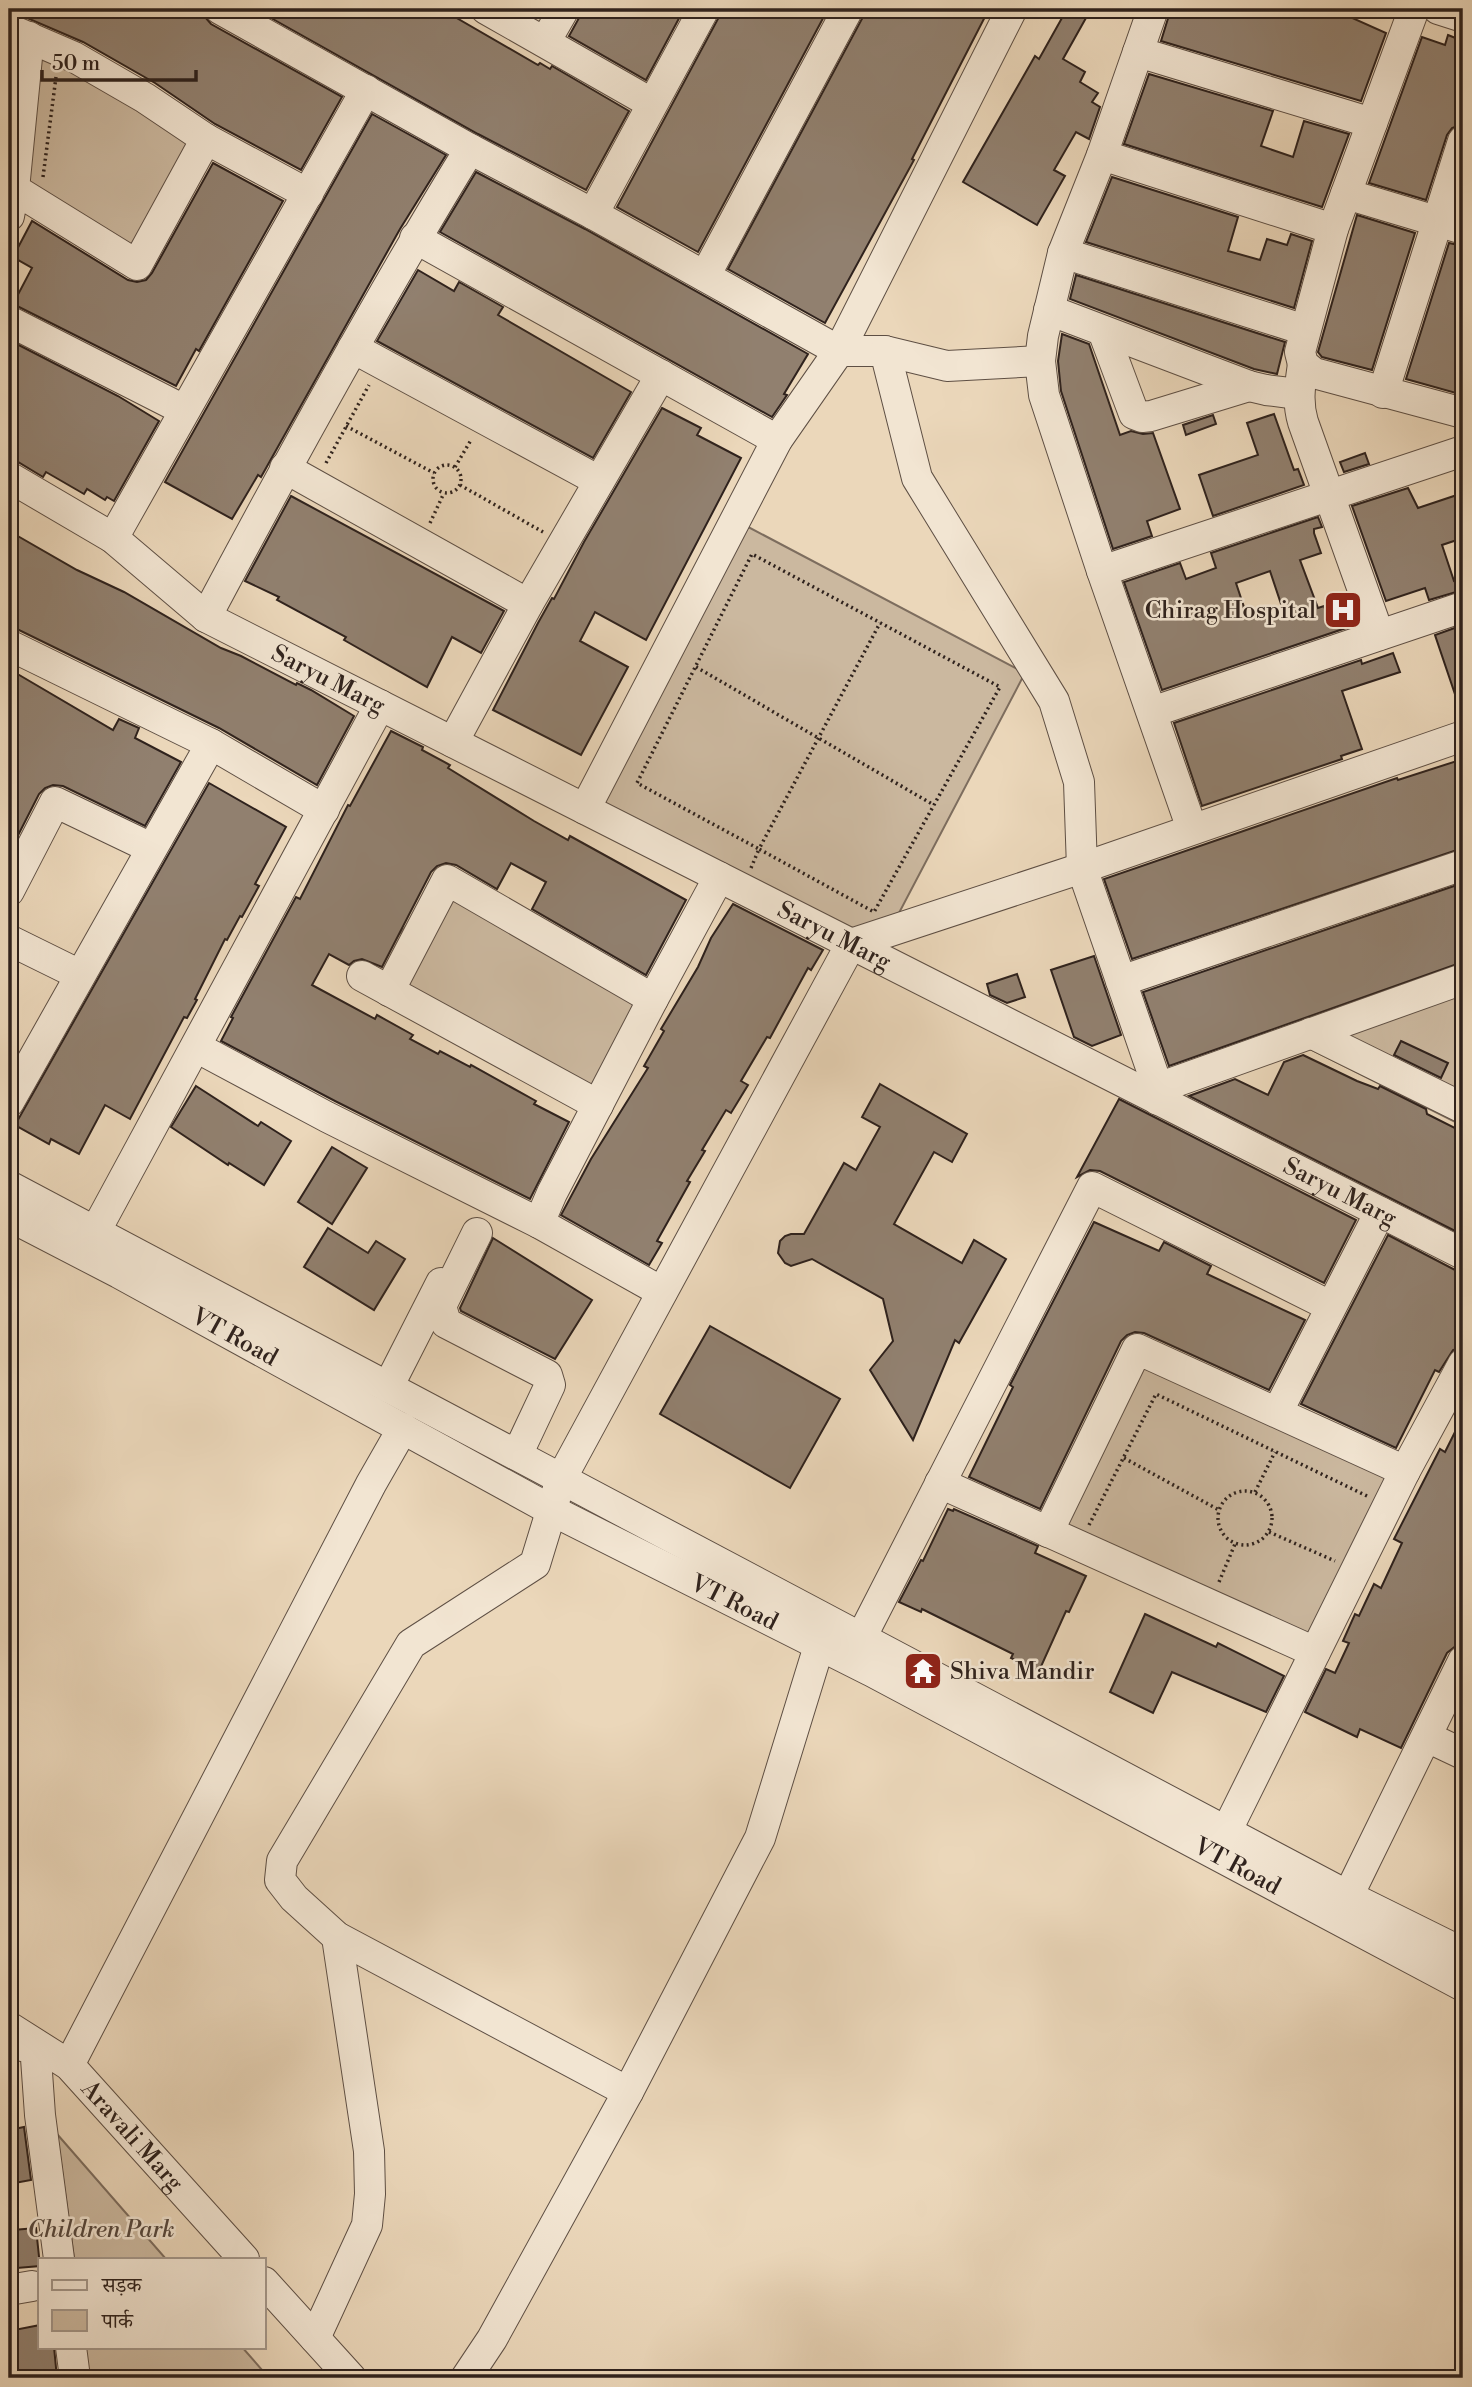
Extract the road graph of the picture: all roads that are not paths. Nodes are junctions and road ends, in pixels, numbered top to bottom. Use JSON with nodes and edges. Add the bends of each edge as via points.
{"nodes":[{"id":1,"x":486,"y":9,"type":"edge"},
{"id":2,"x":564,"y":9,"type":"edge"},
{"id":3,"x":704,"y":9,"type":"edge"},
{"id":4,"x":848,"y":9,"type":"edge"},
{"id":5,"x":1012,"y":9,"type":"edge"},
{"id":6,"x":1153,"y":9,"type":"edge"},
{"id":7,"x":1413,"y":9,"type":"edge"},
{"id":8,"x":1438,"y":9,"type":"edge"},
{"id":9,"x":228,"y":11,"type":"edge"},
{"id":10,"x":1463,"y":17,"type":"edge"},
{"id":11,"x":19,"y":33,"type":"edge"},
{"id":12,"x":545,"y":42,"type":"junction"},
{"id":13,"x":1138,"y":52,"type":"junction"},
{"id":14,"x":366,"y":90,"type":"junction"},
{"id":15,"x":652,"y":103,"type":"junction"},
{"id":16,"x":1372,"y":123,"type":"junction"},
{"id":17,"x":206,"y":139,"type":"junction"},
{"id":18,"x":1463,"y":141,"type":"edge"},
{"id":19,"x":470,"y":149,"type":"junction"},
{"id":20,"x":1102,"y":155,"type":"junction"},
{"id":21,"x":308,"y":194,"type":"junction"},
{"id":22,"x":1346,"y":194,"type":"junction"},
{"id":23,"x":11,"y":203,"type":"edge"},
{"id":24,"x":593,"y":214,"type":"junction"},
{"id":25,"x":1450,"y":225,"type":"edge"},
{"id":26,"x":1334,"y":229,"type":"junction"},
{"id":27,"x":415,"y":238,"type":"junction"},
{"id":28,"x":1063,"y":253,"type":"junction"},
{"id":29,"x":705,"y":276,"type":"junction"},
{"id":30,"x":1049,"y":310,"type":"junction"},
{"id":31,"x":9,"y":321,"type":"edge"},
{"id":32,"x":1305,"y":330,"type":"junction"},
{"id":33,"x":1103,"y":331,"type":"junction"},
{"id":34,"x":353,"y":348,"type":"junction"},
{"id":35,"x":839,"y":351,"type":"junction"},
{"id":36,"x":885,"y":351,"type":"junction"},
{"id":37,"x":1040,"y":361,"type":"junction"},
{"id":38,"x":1303,"y":364,"type":"junction"},
{"id":39,"x":661,"y":375,"type":"junction"},
{"id":40,"x":1249,"y":386,"type":"junction"},
{"id":41,"x":1383,"y":393,"type":"junction"},
{"id":42,"x":1298,"y":394,"type":"junction"},
{"id":43,"x":184,"y":410,"type":"junction"},
{"id":44,"x":1463,"y":413,"type":"edge"},
{"id":45,"x":777,"y":440,"type":"junction"},
{"id":46,"x":1463,"y":451,"type":"edge"},
{"id":47,"x":285,"y":468,"type":"junction"},
{"id":48,"x":9,"y":477,"type":"edge"},
{"id":49,"x":599,"y":481,"type":"junction"},
{"id":50,"x":1329,"y":495,"type":"junction"},
{"id":51,"x":113,"y":538,"type":"junction"},
{"id":52,"x":1102,"y":571,"type":"junction"},
{"id":53,"x":528,"y":604,"type":"junction"},
{"id":54,"x":1463,"y":607,"type":"edge"},
{"id":55,"x":206,"y":617,"type":"junction"},
{"id":56,"x":1379,"y":635,"type":"junction"},
{"id":57,"x":9,"y":645,"type":"edge"},
{"id":58,"x":380,"y":705,"type":"junction"},
{"id":59,"x":1152,"y":712,"type":"junction"},
{"id":60,"x":1463,"y":736,"type":"edge"},
{"id":61,"x":453,"y":742,"type":"junction"},
{"id":62,"x":211,"y":744,"type":"junction"},
{"id":63,"x":584,"y":809,"type":"junction"},
{"id":64,"x":324,"y":810,"type":"junction"},
{"id":65,"x":1192,"y":829,"type":"junction"},
{"id":66,"x":151,"y":848,"type":"junction"},
{"id":67,"x":1463,"y":865,"type":"edge"},
{"id":68,"x":1082,"y":868,"type":"junction"},
{"id":69,"x":731,"y":883,"type":"junction"},
{"id":70,"x":9,"y":891,"type":"edge"},
{"id":71,"x":9,"y":940,"type":"edge"},
{"id":72,"x":851,"y":944,"type":"junction"},
{"id":73,"x":80,"y":975,"type":"junction"},
{"id":74,"x":362,"y":976,"type":"dead end"},
{"id":75,"x":1463,"y":979,"type":"edge"},
{"id":76,"x":1121,"y":981,"type":"junction"},
{"id":77,"x":389,"y":990,"type":"junction"},
{"id":78,"x":653,"y":999,"type":"junction"},
{"id":79,"x":1311,"y":1033,"type":"junction"},
{"id":80,"x":196,"y":1047,"type":"junction"},
{"id":81,"x":1158,"y":1094,"type":"junction"},
{"id":82,"x":9,"y":1102,"type":"edge"},
{"id":83,"x":598,"y":1105,"type":"junction"},
{"id":84,"x":1463,"y":1108,"type":"edge"},
{"id":85,"x":9,"y":1186,"type":"edge"},
{"id":86,"x":486,"y":1196,"type":"junction"},
{"id":87,"x":1380,"y":1212,"type":"junction"},
{"id":88,"x":9,"y":1216,"type":"edge"},
{"id":89,"x":539,"y":1223,"type":"junction"},
{"id":90,"x":95,"y":1232,"type":"junction"},
{"id":91,"x":477,"y":1233,"type":"dead end"},
{"id":92,"x":1463,"y":1254,"type":"edge"},
{"id":93,"x":662,"y":1292,"type":"junction"},
{"id":94,"x":1330,"y":1307,"type":"junction"},
{"id":95,"x":1460,"y":1378,"type":"edge"},
{"id":96,"x":388,"y":1387,"type":"junction"},
{"id":97,"x":1278,"y":1411,"type":"junction"},
{"id":98,"x":403,"y":1428,"type":"junction"},
{"id":99,"x":517,"y":1455,"type":"junction"},
{"id":100,"x":1405,"y":1471,"type":"junction"},
{"id":101,"x":561,"y":1479,"type":"junction"},
{"id":102,"x":940,"y":1483,"type":"junction"},
{"id":103,"x":551,"y":1510,"type":"junction"},
{"id":104,"x":1048,"y":1532,"type":"junction"},
{"id":105,"x":861,"y":1638,"type":"junction"},
{"id":106,"x":820,"y":1646,"type":"junction"},
{"id":107,"x":1315,"y":1653,"type":"junction"},
{"id":108,"x":1463,"y":1661,"type":"edge"},
{"id":109,"x":1427,"y":1737,"type":"junction"},
{"id":110,"x":1463,"y":1754,"type":"edge"},
{"id":111,"x":1226,"y":1832,"type":"junction"},
{"id":112,"x":1348,"y":1896,"type":"junction"},
{"id":113,"x":337,"y":1937,"type":"junction"},
{"id":114,"x":1463,"y":1953,"type":"edge"},
{"id":115,"x":1463,"y":1986,"type":"edge"},
{"id":116,"x":9,"y":2027,"type":"edge"},
{"id":117,"x":22,"y":2046,"type":"edge"},
{"id":118,"x":69,"y":2064,"type":"junction"},
{"id":119,"x":628,"y":2092,"type":"junction"},
{"id":120,"x":59,"y":2258,"type":"edge"},
{"id":121,"x":243,"y":2258,"type":"edge"},
{"id":122,"x":266,"y":2284,"type":"edge"},
{"id":123,"x":315,"y":2338,"type":"junction"},
{"id":124,"x":71,"y":2348,"type":"edge"},
{"id":125,"x":75,"y":2378,"type":"edge"},
{"id":126,"x":351,"y":2378,"type":"edge"},
{"id":127,"x":466,"y":2378,"type":"edge"}],
"edges":[{"from":1,"to":12,"type":"street"},
{"from":2,"to":12,"type":"street"},
{"from":3,"to":15,"type":"street"},
{"from":4,"to":29,"type":"street"},
{"from":5,"to":35,"type":"street"},
{"from":6,"to":13,"type":"street"},
{"from":7,"to":16,"type":"street"},
{"from":8,"to":10,"type":"street"},
{"from":9,"to":14,"type":"street"},
{"from":11,"to":17,"type":"street","via":[[74,57]]},
{"from":11,"to":23,"type":"street"},
{"from":12,"to":15,"type":"street"},
{"from":13,"to":16,"type":"street"},
{"from":13,"to":20,"type":"street"},
{"from":14,"to":19,"type":"street"},
{"from":14,"to":21,"type":"street"},
{"from":15,"to":24,"type":"street"},
{"from":16,"to":22,"type":"street"},
{"from":17,"to":21,"type":"street"},
{"from":17,"to":23,"type":"street","via":[[137,265]]},
{"from":18,"to":25,"type":"street"},
{"from":19,"to":24,"type":"street"},
{"from":19,"to":27,"type":"street"},
{"from":20,"to":26,"type":"street"},
{"from":20,"to":28,"type":"street"},
{"from":21,"to":43,"type":"street"},
{"from":22,"to":25,"type":"street"},
{"from":22,"to":26,"type":"street"},
{"from":24,"to":29,"type":"street"},
{"from":25,"to":41,"type":"street"},
{"from":26,"to":32,"type":"street"},
{"from":27,"to":34,"type":"street"},
{"from":27,"to":39,"type":"street"},
{"from":28,"to":30,"type":"street"},
{"from":28,"to":32,"type":"street"},
{"from":29,"to":35,"type":"street"},
{"from":30,"to":33,"type":"street"},
{"from":30,"to":37,"type":"street"},
{"from":31,"to":43,"type":"street"},
{"from":32,"to":38,"type":"street","via":[[1300,352]]},
{"from":33,"to":40,"type":"street"},
{"from":33,"to":40,"type":"street","via":[[1134,414],[1151,416]]},
{"from":34,"to":47,"type":"street"},
{"from":34,"to":49,"type":"street"},
{"from":35,"to":36,"type":"street"},
{"from":35,"to":45,"type":"street"},
{"from":36,"to":37,"type":"street","via":[[947,366]]},
{"from":36,"to":68,"type":"street","via":[[917,478],[1054,701],[1079,782]]},
{"from":37,"to":52,"type":"street","via":[[1044,395]]},
{"from":38,"to":41,"type":"street","via":[[1314,373]]},
{"from":38,"to":42,"type":"street"},
{"from":39,"to":45,"type":"street"},
{"from":39,"to":49,"type":"street"},
{"from":40,"to":42,"type":"street"},
{"from":41,"to":44,"type":"street"},
{"from":42,"to":50,"type":"street"},
{"from":43,"to":51,"type":"street"},
{"from":45,"to":63,"type":"street"},
{"from":46,"to":50,"type":"street"},
{"from":47,"to":53,"type":"street"},
{"from":47,"to":55,"type":"street"},
{"from":48,"to":51,"type":"street","name":"Saryu Marg"},
{"from":49,"to":53,"type":"street"},
{"from":50,"to":52,"type":"street"},
{"from":50,"to":56,"type":"street"},
{"from":51,"to":55,"type":"street","name":"Saryu Marg"},
{"from":52,"to":59,"type":"street"},
{"from":53,"to":61,"type":"street"},
{"from":54,"to":56,"type":"street"},
{"from":55,"to":58,"type":"street","name":"Saryu Marg"},
{"from":56,"to":59,"type":"street"},
{"from":57,"to":62,"type":"street"},
{"from":58,"to":61,"type":"street","name":"Saryu Marg"},
{"from":58,"to":64,"type":"street"},
{"from":59,"to":65,"type":"street"},
{"from":60,"to":65,"type":"street"},
{"from":61,"to":63,"type":"street","name":"Saryu Marg"},
{"from":62,"to":64,"type":"street"},
{"from":62,"to":66,"type":"street"},
{"from":63,"to":69,"type":"street","name":"Saryu Marg"},
{"from":64,"to":80,"type":"street"},
{"from":65,"to":68,"type":"street"},
{"from":66,"to":70,"type":"street","via":[[55,802]]},
{"from":66,"to":73,"type":"street"},
{"from":67,"to":76,"type":"street"},
{"from":68,"to":72,"type":"street"},
{"from":68,"to":76,"type":"street"},
{"from":69,"to":72,"type":"street","name":"Saryu Marg"},
{"from":69,"to":78,"type":"street"},
{"from":71,"to":73,"type":"street"},
{"from":72,"to":81,"type":"street","name":"Saryu Marg"},
{"from":72,"to":93,"type":"street"},
{"from":73,"to":82,"type":"street"},
{"from":74,"to":77,"type":"street"},
{"from":75,"to":79,"type":"street"},
{"from":76,"to":81,"type":"street"},
{"from":77,"to":78,"type":"street","via":[[446,880]]},
{"from":77,"to":83,"type":"street"},
{"from":78,"to":83,"type":"street"},
{"from":79,"to":81,"type":"street"},
{"from":79,"to":84,"type":"street"},
{"from":80,"to":86,"type":"street"},
{"from":80,"to":90,"type":"street"},
{"from":81,"to":87,"type":"street","name":"Saryu Marg"},
{"from":83,"to":89,"type":"street"},
{"from":85,"to":90,"type":"street","name":"VT Road"},
{"from":86,"to":89,"type":"street"},
{"from":86,"to":96,"type":"street"},
{"from":87,"to":92,"type":"street","name":"Saryu Marg"},
{"from":87,"to":94,"type":"street"},
{"from":88,"to":98,"type":"street","name":"VT Road"},
{"from":89,"to":93,"type":"street"},
{"from":90,"to":96,"type":"street","name":"VT Road"},
{"from":91,"to":99,"type":"street","via":[[441,1306],[446,1323],[547,1375],[550,1385]]},
{"from":93,"to":101,"type":"street"},
{"from":94,"to":97,"type":"street"},
{"from":94,"to":102,"type":"street","via":[[1092,1187]]},
{"from":95,"to":100,"type":"street"},
{"from":96,"to":99,"type":"street","name":"VT Road"},
{"from":97,"to":100,"type":"street"},
{"from":97,"to":104,"type":"street","via":[[1137,1349]]},
{"from":98,"to":103,"type":"street","name":"VT Road"},
{"from":98,"to":118,"type":"street"},
{"from":99,"to":101,"type":"street","name":"VT Road"},
{"from":100,"to":107,"type":"street"},
{"from":101,"to":103,"type":"street"},
{"from":101,"to":105,"type":"street","name":"VT Road"},
{"from":102,"to":104,"type":"street"},
{"from":102,"to":105,"type":"street"},
{"from":103,"to":106,"type":"street","name":"VT Road"},
{"from":103,"to":113,"type":"street","via":[[535,1564],[411,1644],[282,1861],[280,1880]]},
{"from":104,"to":107,"type":"street"},
{"from":105,"to":111,"type":"street","name":"VT Road"},
{"from":106,"to":115,"type":"street","name":"VT Road"},
{"from":106,"to":119,"type":"street","via":[[760,1838]]},
{"from":107,"to":111,"type":"street"},
{"from":108,"to":109,"type":"street"},
{"from":109,"to":110,"type":"street"},
{"from":109,"to":112,"type":"street"},
{"from":111,"to":112,"type":"street","name":"VT Road"},
{"from":112,"to":114,"type":"street","name":"VT Road"},
{"from":113,"to":119,"type":"street"},
{"from":113,"to":123,"type":"street","via":[[369,2151],[370,2194],[367,2225]]},
{"from":116,"to":117,"type":"street","name":"Aravali Marg"},
{"from":117,"to":118,"type":"street","name":"Aravali Marg"},
{"from":117,"to":120,"type":"street","via":[[40,2115]]},
{"from":118,"to":121,"type":"street","name":"Aravali Marg"},
{"from":119,"to":127,"type":"street"},
{"from":122,"to":123,"type":"street"},
{"from":123,"to":126,"type":"street"},
{"from":124,"to":125,"type":"street"}]}
